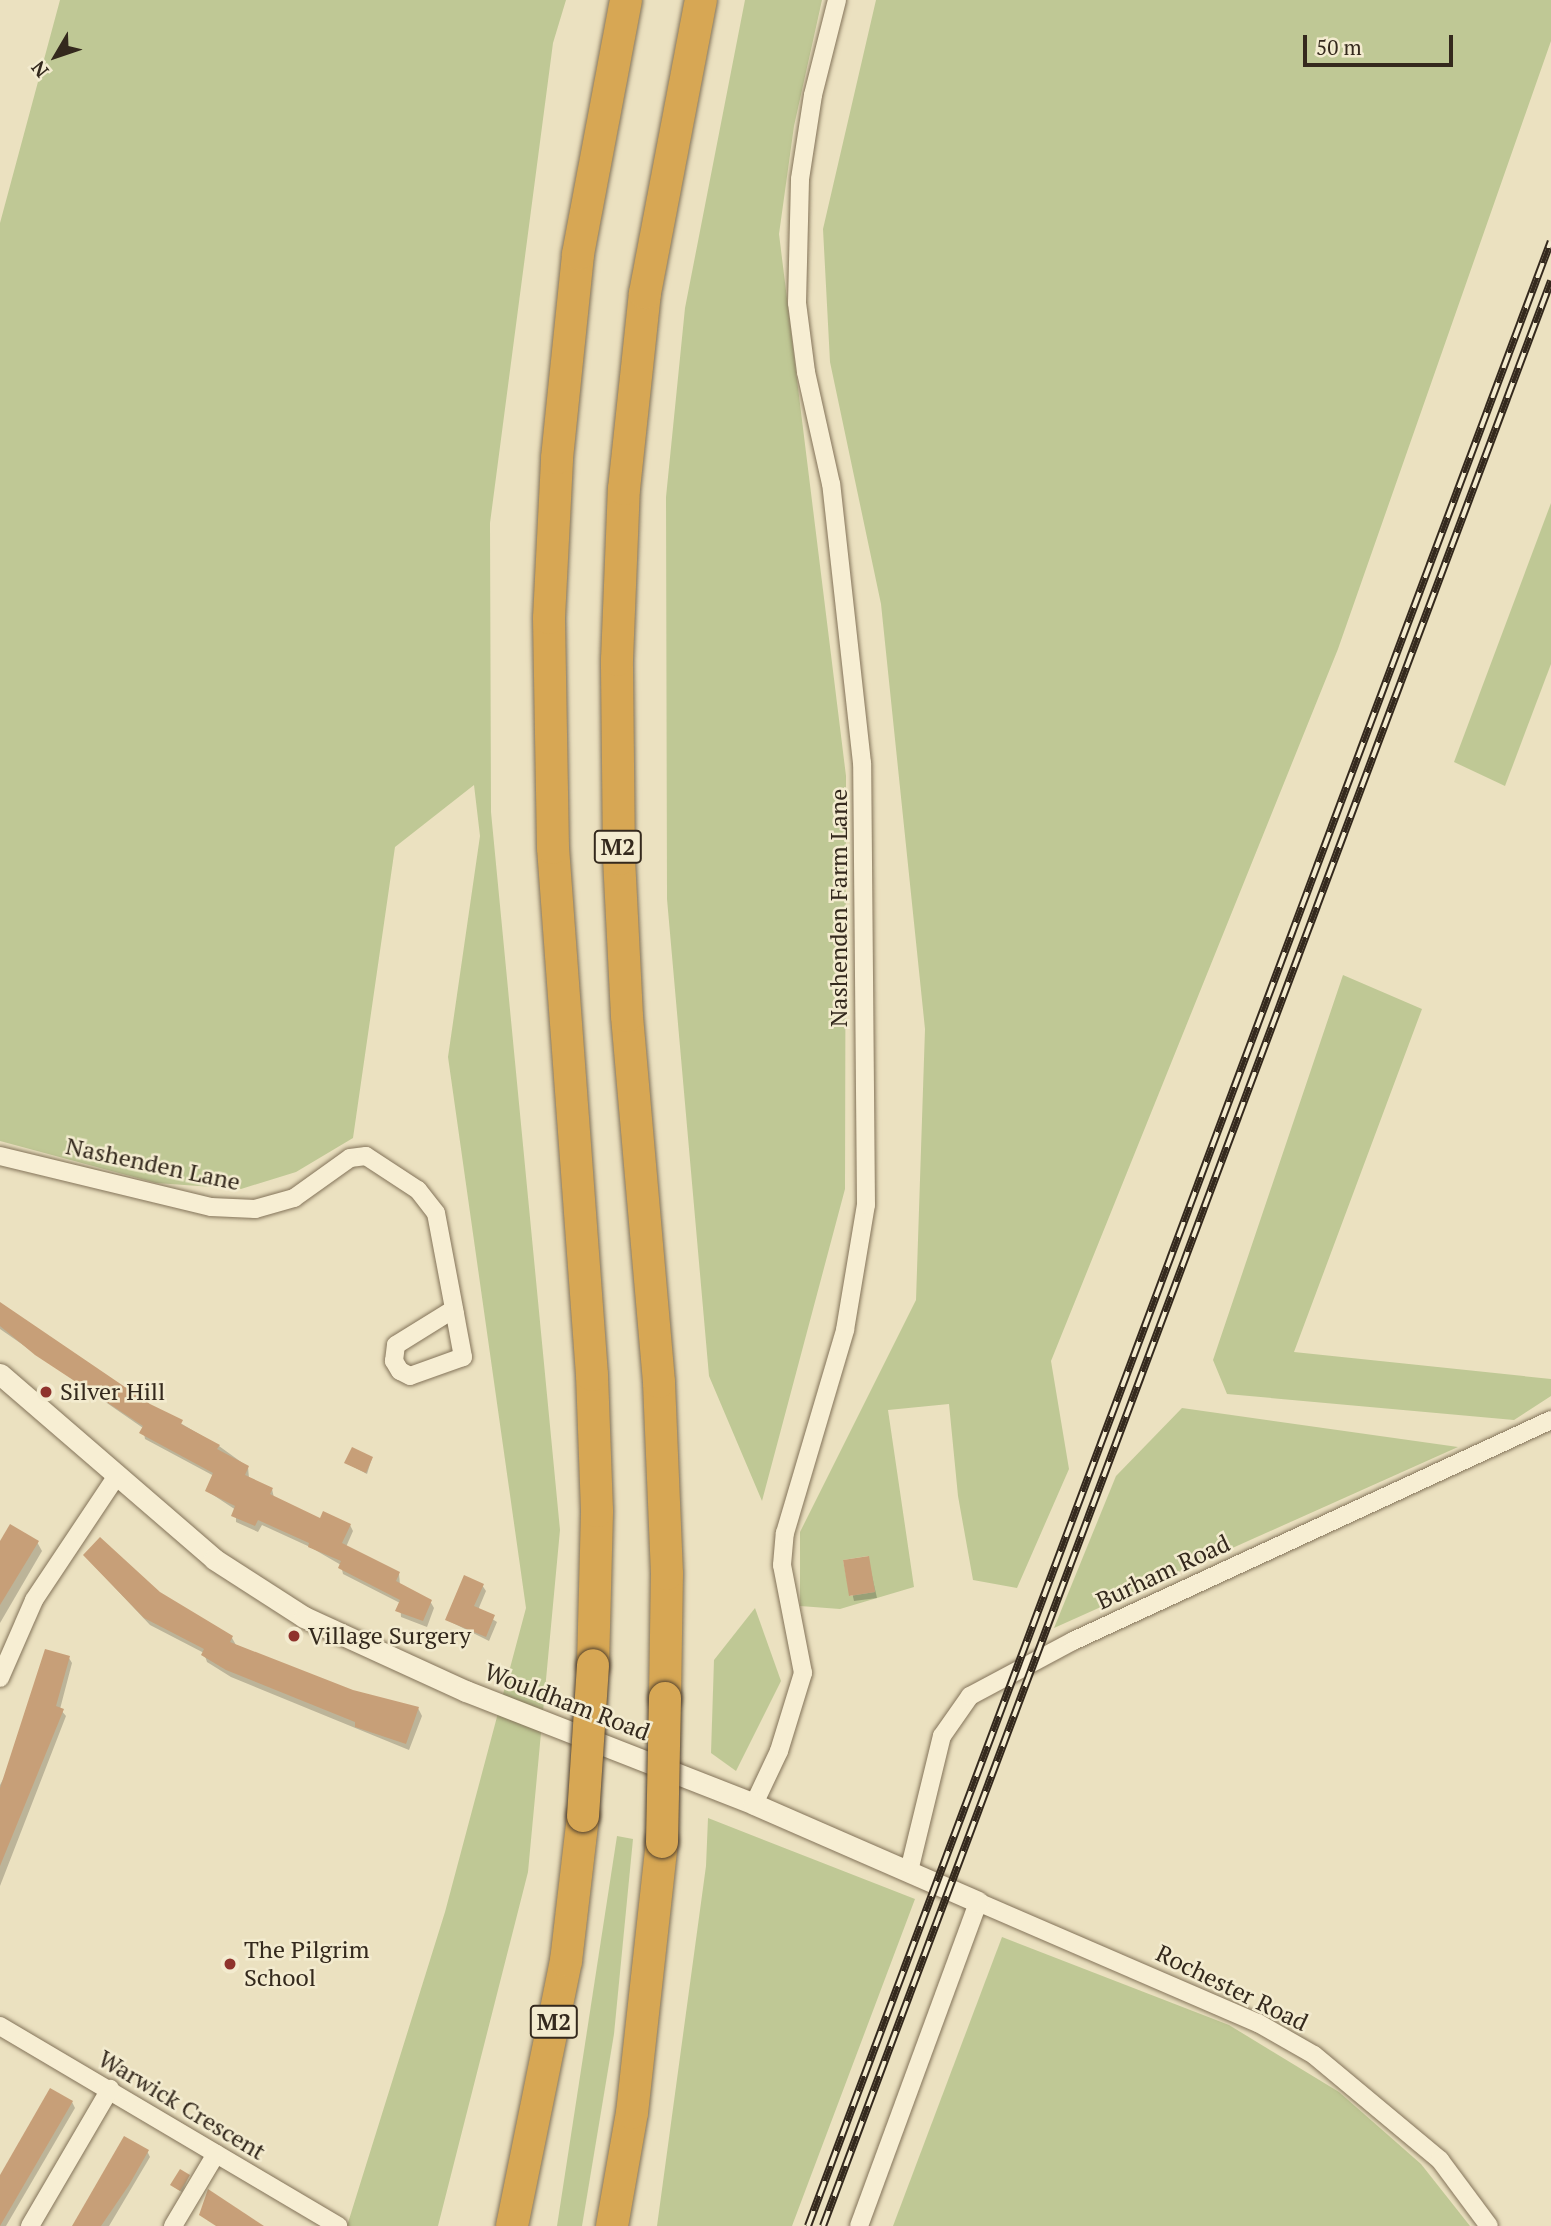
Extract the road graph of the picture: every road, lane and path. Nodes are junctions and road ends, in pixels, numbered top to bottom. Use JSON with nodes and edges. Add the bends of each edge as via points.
{"nodes":[{"id":1,"x":626,"y":0,"type":"edge"},
{"id":2,"x":701,"y":0,"type":"edge"},
{"id":3,"x":836,"y":0,"type":"edge"},
{"id":4,"x":0,"y":1156,"type":"edge"},
{"id":5,"x":454,"y":1309,"type":"dead end"},
{"id":6,"x":0,"y":1374,"type":"edge"},
{"id":7,"x":1551,"y":1420,"type":"edge"},
{"id":8,"x":118,"y":1474,"type":"junction"},
{"id":9,"x":0,"y":1678,"type":"edge"},
{"id":10,"x":754,"y":1804,"type":"junction"},
{"id":11,"x":909,"y":1871,"type":"junction"},
{"id":12,"x":978,"y":1902,"type":"junction"},
{"id":13,"x":0,"y":2026,"type":"edge"},
{"id":14,"x":110,"y":2089,"type":"junction"},
{"id":15,"x":216,"y":2154,"type":"junction"},
{"id":16,"x":30,"y":2226,"type":"edge"},
{"id":17,"x":173,"y":2226,"type":"edge"},
{"id":18,"x":338,"y":2226,"type":"edge"},
{"id":19,"x":512,"y":2226,"type":"edge"},
{"id":20,"x":612,"y":2226,"type":"edge"},
{"id":21,"x":859,"y":2226,"type":"edge"},
{"id":22,"x":1489,"y":2226,"type":"edge"}],
"edges":[{"from":1,"to":19,"type":"highway","number":"M2","bridge":true,"via":[[578,254],[557,458],[550,618],[553,848],[592,1375],[597,1511],[593,1665],[583,1816],[566,1961]]},
{"from":2,"to":20,"type":"highway","number":"M2","bridge":true,"via":[[645,293],[624,489],[617,660],[619,859],[627,1016],[659,1382],[667,1574],[662,1842],[632,2113]]},
{"from":3,"to":10,"type":"street","name":"Nashenden Farm Lane","via":[[813,95],[800,179],[797,303],[806,372],[831,484],[862,763],[866,1205],[845,1330],[785,1533],[782,1565],[803,1673],[779,1751]]},
{"from":4,"to":5,"type":"street","name":"Nashenden Lane","via":[[211,1206],[255,1209],[293,1198],[351,1158],[366,1156],[418,1190],[436,1213]]},
{"from":6,"to":8,"type":"street","name":"Wouldham Road"},
{"from":7,"to":11,"type":"street","name":"Burham Road","via":[[1073,1640],[970,1696],[942,1736]]},
{"from":8,"to":9,"type":"street","via":[[34,1600]]},
{"from":8,"to":10,"type":"street","name":"Wouldham Road","via":[[214,1559],[304,1617],[466,1691]]},
{"from":10,"to":11,"type":"street","name":"Wouldham Road"},
{"from":11,"to":12,"type":"street","name":"Wouldham Road"},
{"from":12,"to":21,"type":"street"},
{"from":12,"to":22,"type":"street","name":"Rochester Road","via":[[1258,2023],[1314,2055],[1440,2160]]},
{"from":13,"to":14,"type":"street","name":"Warwick Crescent"},
{"from":14,"to":15,"type":"street","name":"Warwick Crescent"},
{"from":14,"to":16,"type":"street"},
{"from":15,"to":17,"type":"street"},
{"from":15,"to":18,"type":"street","name":"Warwick Crescent"}]}
